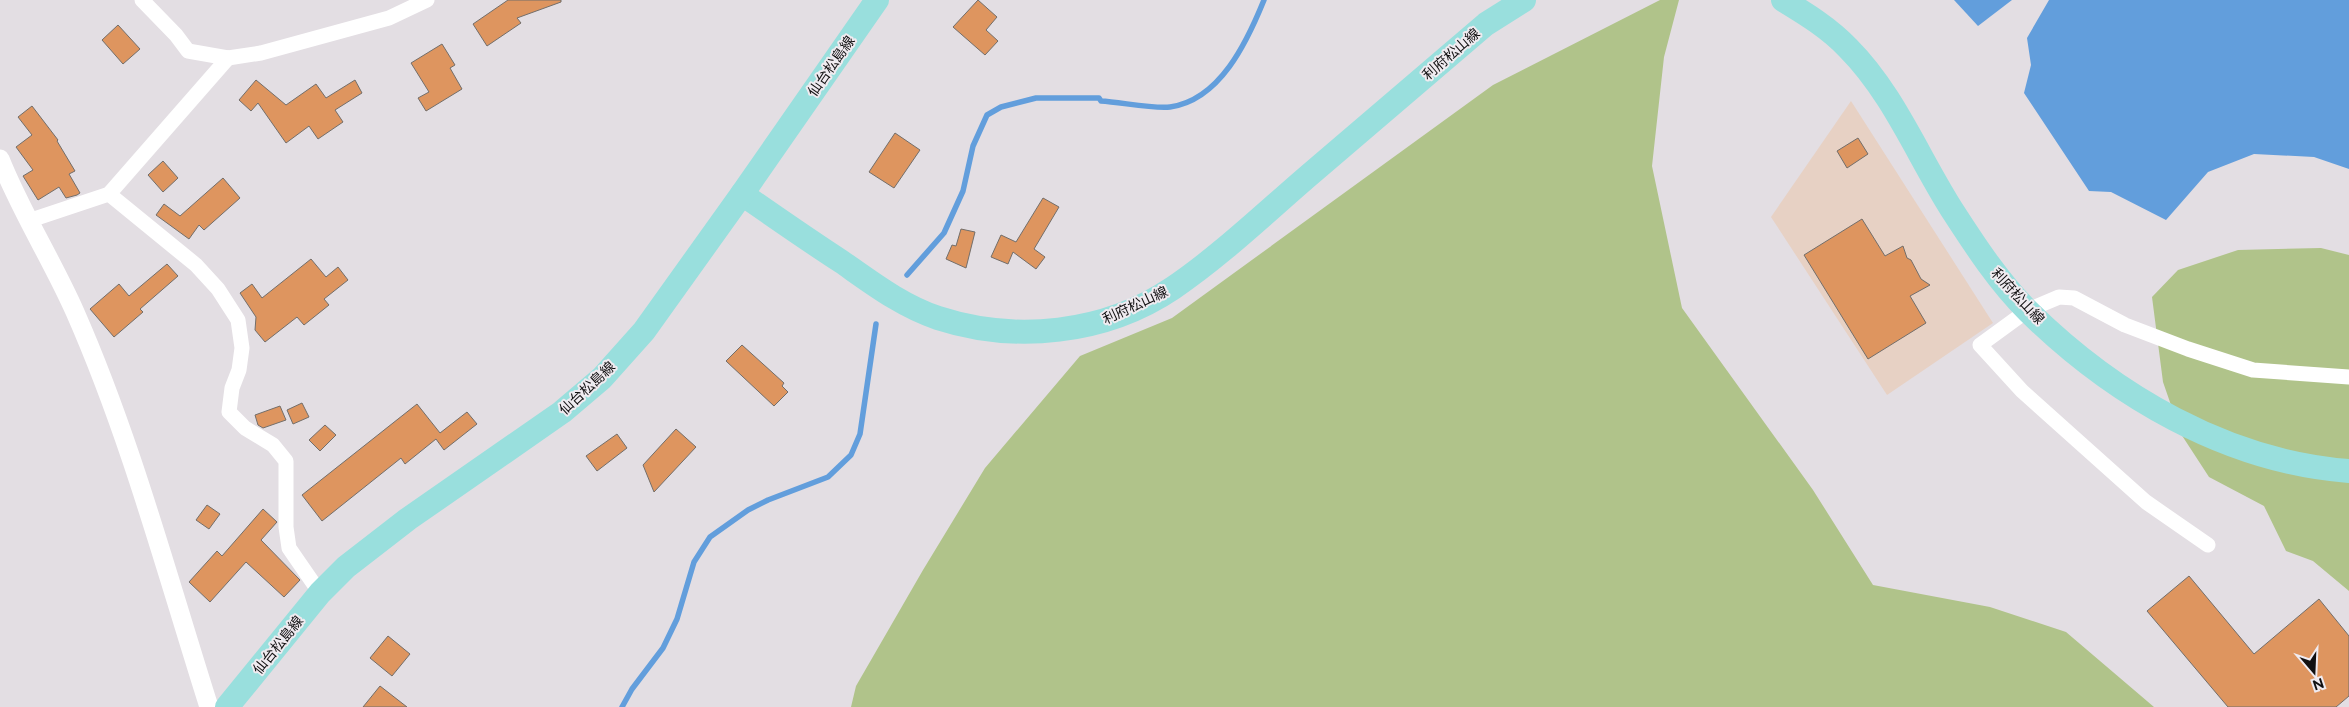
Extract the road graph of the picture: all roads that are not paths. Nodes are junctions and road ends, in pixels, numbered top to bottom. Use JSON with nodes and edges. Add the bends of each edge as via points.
{"nodes":[{"id":1,"x":142,"y":0,"type":"edge"},
{"id":2,"x":427,"y":0,"type":"edge"},
{"id":3,"x":877,"y":0,"type":"edge"},
{"id":4,"x":1524,"y":0,"type":"edge"},
{"id":5,"x":1783,"y":0,"type":"edge"},
{"id":6,"x":228,"y":58,"type":"junction"},
{"id":7,"x":0,"y":159,"type":"edge"},
{"id":8,"x":109,"y":194,"type":"junction"},
{"id":9,"x":742,"y":194,"type":"junction"},
{"id":10,"x":28,"y":220,"type":"junction"},
{"id":11,"x":2028,"y":310,"type":"junction"},
{"id":12,"x":2349,"y":377,"type":"edge"},
{"id":13,"x":2349,"y":471,"type":"edge"},
{"id":14,"x":2208,"y":545,"type":"dead end"},
{"id":15,"x":320,"y":594,"type":"junction"},
{"id":16,"x":209,"y":707,"type":"edge"},
{"id":17,"x":228,"y":707,"type":"edge"}],
"edges":[{"from":1,"to":6,"type":"street","via":[[188,52]]},
{"from":2,"to":6,"type":"street","via":[[389,18],[261,53]]},
{"from":3,"to":9,"type":"main road","name":"仙台松島線"},
{"from":4,"to":9,"type":"main road","name":"利府松山線","via":[[1486,24],[1230,243],[1172,288],[1136,308],[1094,324],[1013,332],[938,318],[908,306],[878,288]]},
{"from":5,"to":11,"type":"main road","name":"利府松山線","via":[[1817,21],[1848,48],[1877,84],[1954,213],[1993,270]]},
{"from":6,"to":8,"type":"street"},
{"from":7,"to":10,"type":"street"},
{"from":8,"to":10,"type":"street"},
{"from":8,"to":15,"type":"street","via":[[196,265],[218,289],[238,320],[242,348],[229,412],[246,428],[273,445],[286,461],[289,548]]},
{"from":9,"to":15,"type":"main road","name":"仙台松島線","via":[[644,331],[602,378],[562,412],[408,519],[346,567]]},
{"from":10,"to":16,"type":"street","via":[[75,312],[121,430]]},
{"from":11,"to":12,"type":"street","via":[[2059,296],[2074,298],[2125,325],[2253,370]]},
{"from":11,"to":13,"type":"main road","name":"利府松山線","via":[[2094,370],[2176,420],[2223,441],[2277,458]]},
{"from":11,"to":14,"type":"street","via":[[1980,345],[2022,391],[2146,502]]},
{"from":15,"to":17,"type":"main road","name":"仙台松島線"}]}
